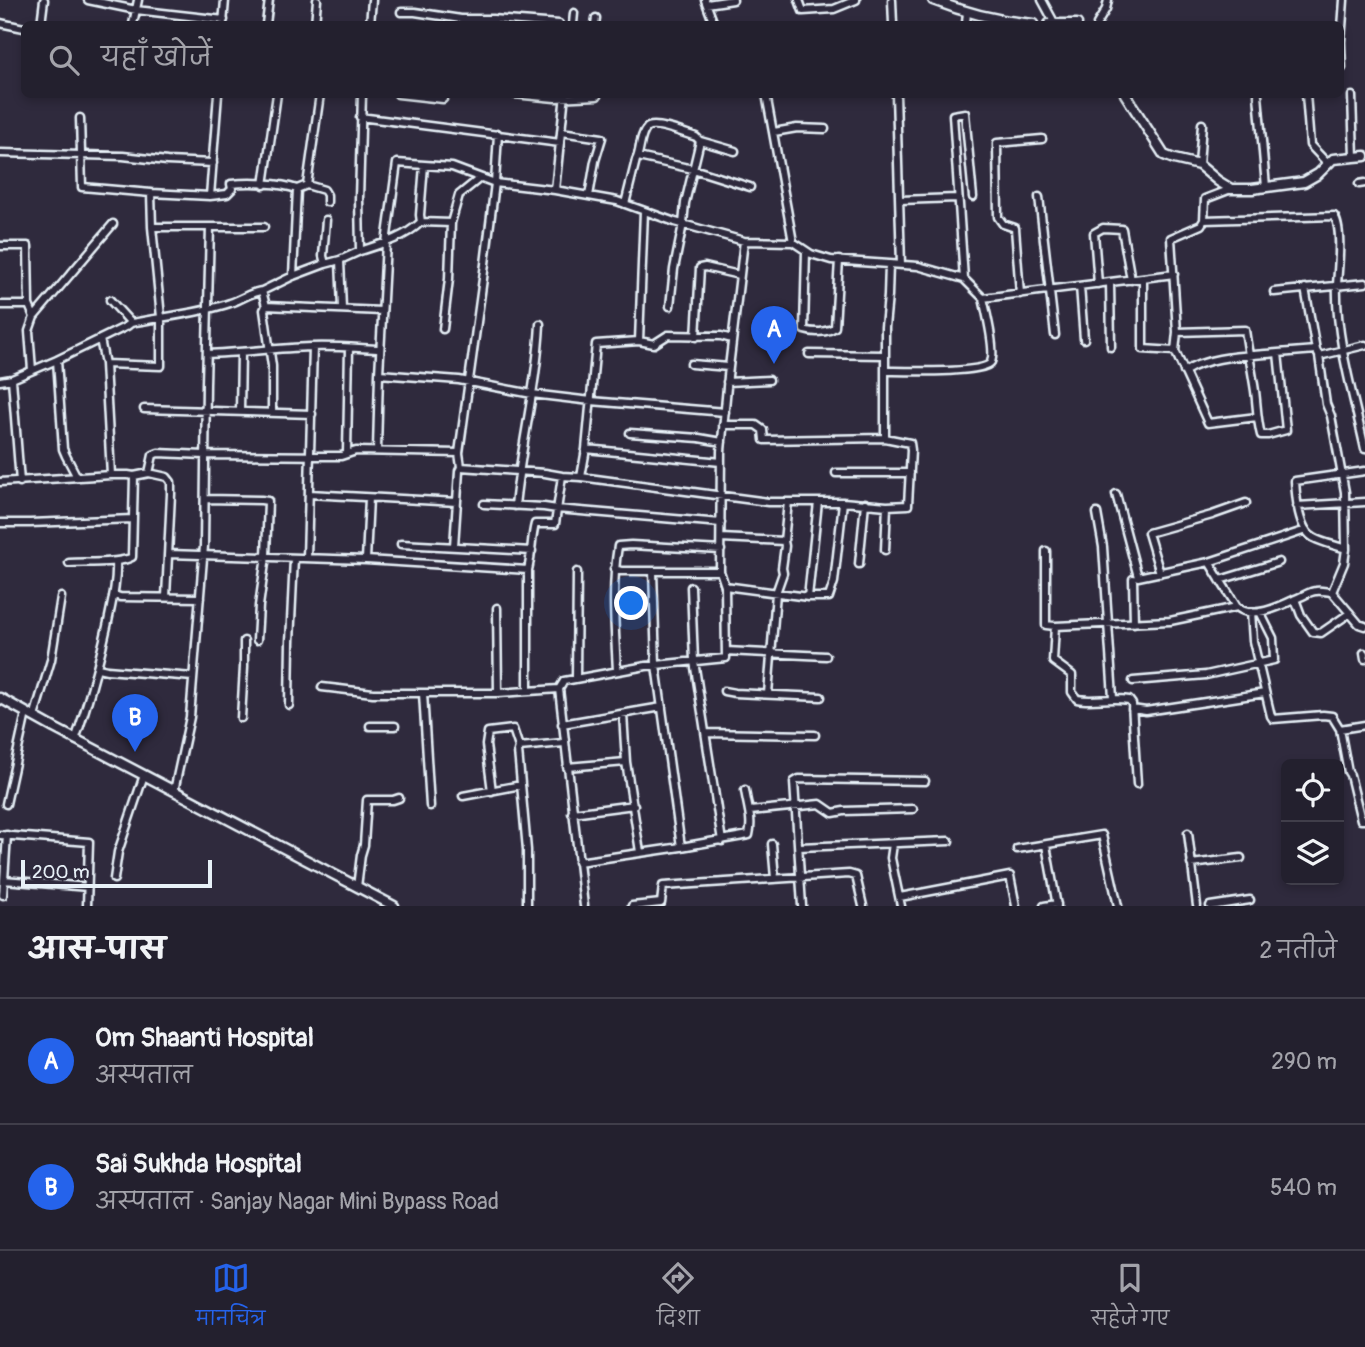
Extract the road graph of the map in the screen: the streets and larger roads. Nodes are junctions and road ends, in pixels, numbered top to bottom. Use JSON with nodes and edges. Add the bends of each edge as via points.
{"nodes":[{"id":1,"x":44,"y":0,"type":"edge"},
{"id":2,"x":88,"y":0,"type":"edge"},
{"id":3,"x":138,"y":0,"type":"edge"},
{"id":4,"x":225,"y":0,"type":"edge"},
{"id":5,"x":269,"y":0,"type":"edge"},
{"id":6,"x":317,"y":0,"type":"edge"},
{"id":7,"x":372,"y":0,"type":"edge"},
{"id":8,"x":733,"y":0,"type":"edge"},
{"id":9,"x":799,"y":0,"type":"edge"},
{"id":10,"x":856,"y":0,"type":"edge"},
{"id":11,"x":892,"y":0,"type":"edge"},
{"id":12,"x":933,"y":0,"type":"edge"},
{"id":13,"x":1042,"y":0,"type":"edge"},
{"id":14,"x":1108,"y":0,"type":"edge"},
{"id":15,"x":1345,"y":0,"type":"edge"},
{"id":16,"x":706,"y":2,"type":"edge"},
{"id":17,"x":136,"y":9,"type":"junction"},
{"id":18,"x":401,"y":12,"type":"dead end"},
{"id":19,"x":967,"y":12,"type":"junction"},
{"id":20,"x":574,"y":13,"type":"dead end"},
{"id":21,"x":41,"y":21,"type":"edge"},
{"id":22,"x":134,"y":21,"type":"edge"},
{"id":23,"x":216,"y":21,"type":"edge"},
{"id":24,"x":223,"y":21,"type":"edge"},
{"id":25,"x":266,"y":21,"type":"edge"},
{"id":26,"x":315,"y":21,"type":"edge"},
{"id":27,"x":370,"y":21,"type":"edge"},
{"id":28,"x":456,"y":21,"type":"edge"},
{"id":29,"x":472,"y":21,"type":"edge"},
{"id":30,"x":504,"y":21,"type":"edge"},
{"id":31,"x":573,"y":21,"type":"edge"},
{"id":32,"x":713,"y":21,"type":"edge"},
{"id":33,"x":893,"y":21,"type":"edge"},
{"id":34,"x":966,"y":21,"type":"edge"},
{"id":35,"x":1002,"y":21,"type":"edge"},
{"id":36,"x":1053,"y":21,"type":"edge"},
{"id":37,"x":1099,"y":21,"type":"edge"},
{"id":38,"x":1343,"y":21,"type":"edge"},
{"id":39,"x":0,"y":23,"type":"edge"},
{"id":40,"x":21,"y":27,"type":"edge"},
{"id":41,"x":1352,"y":96,"type":"dead end"},
{"id":42,"x":217,"y":98,"type":"edge"},
{"id":43,"x":276,"y":98,"type":"edge"},
{"id":44,"x":319,"y":98,"type":"edge"},
{"id":45,"x":362,"y":98,"type":"edge"},
{"id":46,"x":426,"y":98,"type":"edge"},
{"id":47,"x":444,"y":98,"type":"edge"},
{"id":48,"x":565,"y":98,"type":"edge"},
{"id":49,"x":767,"y":98,"type":"edge"},
{"id":50,"x":896,"y":98,"type":"edge"},
{"id":51,"x":1128,"y":98,"type":"edge"},
{"id":52,"x":1258,"y":98,"type":"edge"},
{"id":53,"x":1306,"y":98,"type":"edge"},
{"id":54,"x":360,"y":117,"type":"junction"},
{"id":55,"x":80,"y":118,"type":"dead end"},
{"id":56,"x":1202,"y":124,"type":"dead end"},
{"id":57,"x":825,"y":129,"type":"dead end"},
{"id":58,"x":561,"y":132,"type":"junction"},
{"id":59,"x":774,"y":132,"type":"junction"},
{"id":60,"x":498,"y":134,"type":"junction"},
{"id":61,"x":1042,"y":139,"type":"dead end"},
{"id":62,"x":700,"y":141,"type":"junction"},
{"id":63,"x":560,"y":143,"type":"junction"},
{"id":64,"x":735,"y":151,"type":"dead end"},
{"id":65,"x":0,"y":153,"type":"edge"},
{"id":66,"x":80,"y":155,"type":"junction"},
{"id":67,"x":1365,"y":156,"type":"edge"},
{"id":68,"x":638,"y":157,"type":"junction"},
{"id":69,"x":1354,"y":157,"type":"junction"},
{"id":70,"x":213,"y":163,"type":"junction"},
{"id":71,"x":1328,"y":164,"type":"junction"},
{"id":72,"x":424,"y":165,"type":"junction"},
{"id":73,"x":1199,"y":165,"type":"junction"},
{"id":74,"x":693,"y":169,"type":"junction"},
{"id":75,"x":480,"y":178,"type":"junction"},
{"id":76,"x":495,"y":183,"type":"junction"},
{"id":77,"x":264,"y":185,"type":"junction"},
{"id":78,"x":307,"y":185,"type":"junction"},
{"id":79,"x":750,"y":187,"type":"dead end"},
{"id":80,"x":1266,"y":187,"type":"junction"},
{"id":81,"x":297,"y":189,"type":"junction"},
{"id":82,"x":1231,"y":189,"type":"junction"},
{"id":83,"x":555,"y":190,"type":"junction"},
{"id":84,"x":151,"y":193,"type":"junction"},
{"id":85,"x":210,"y":195,"type":"junction"},
{"id":86,"x":589,"y":196,"type":"junction"},
{"id":87,"x":973,"y":197,"type":"dead end"},
{"id":88,"x":1039,"y":197,"type":"dead end"},
{"id":89,"x":957,"y":198,"type":"junction"},
{"id":90,"x":900,"y":200,"type":"junction"},
{"id":91,"x":327,"y":202,"type":"dead end"},
{"id":92,"x":625,"y":204,"type":"junction"},
{"id":93,"x":644,"y":211,"type":"junction"},
{"id":94,"x":326,"y":220,"type":"dead end"},
{"id":95,"x":1204,"y":220,"type":"junction"},
{"id":96,"x":421,"y":222,"type":"junction"},
{"id":97,"x":452,"y":223,"type":"junction"},
{"id":98,"x":113,"y":224,"type":"dead end"},
{"id":99,"x":683,"y":224,"type":"junction"},
{"id":100,"x":152,"y":227,"type":"junction"},
{"id":101,"x":210,"y":227,"type":"junction"},
{"id":102,"x":264,"y":227,"type":"dead end"},
{"id":103,"x":744,"y":241,"type":"junction"},
{"id":104,"x":793,"y":242,"type":"junction"},
{"id":105,"x":386,"y":243,"type":"junction"},
{"id":106,"x":0,"y":246,"type":"edge"},
{"id":107,"x":360,"y":251,"type":"junction"},
{"id":108,"x":806,"y":251,"type":"junction"},
{"id":109,"x":340,"y":260,"type":"junction"},
{"id":110,"x":839,"y":260,"type":"junction"},
{"id":111,"x":325,"y":264,"type":"junction"},
{"id":112,"x":889,"y":264,"type":"junction"},
{"id":113,"x":901,"y":265,"type":"junction"},
{"id":114,"x":1174,"y":274,"type":"junction"},
{"id":115,"x":739,"y":275,"type":"junction"},
{"id":116,"x":293,"y":276,"type":"junction"},
{"id":117,"x":1143,"y":278,"type":"junction"},
{"id":118,"x":964,"y":279,"type":"junction"},
{"id":119,"x":1131,"y":279,"type":"junction"},
{"id":120,"x":1110,"y":282,"type":"junction"},
{"id":121,"x":1365,"y":282,"type":"edge"},
{"id":122,"x":1098,"y":284,"type":"junction"},
{"id":123,"x":1337,"y":285,"type":"junction"},
{"id":124,"x":1080,"y":286,"type":"junction"},
{"id":125,"x":1305,"y":288,"type":"junction"},
{"id":126,"x":1050,"y":290,"type":"junction"},
{"id":127,"x":261,"y":292,"type":"junction"},
{"id":128,"x":1274,"y":292,"type":"dead end"},
{"id":129,"x":1020,"y":294,"type":"junction"},
{"id":130,"x":983,"y":298,"type":"junction"},
{"id":131,"x":110,"y":300,"type":"dead end"},
{"id":132,"x":0,"y":305,"type":"edge"},
{"id":133,"x":29,"y":305,"type":"junction"},
{"id":134,"x":266,"y":306,"type":"junction"},
{"id":135,"x":670,"y":306,"type":"dead end"},
{"id":136,"x":208,"y":309,"type":"junction"},
{"id":137,"x":342,"y":309,"type":"junction"},
{"id":138,"x":382,"y":311,"type":"junction"},
{"id":139,"x":34,"y":317,"type":"junction"},
{"id":140,"x":161,"y":317,"type":"junction"},
{"id":141,"x":131,"y":323,"type":"junction"},
{"id":142,"x":540,"y":324,"type":"dead end"},
{"id":143,"x":443,"y":329,"type":"dead end"},
{"id":144,"x":1177,"y":332,"type":"junction"},
{"id":145,"x":1055,"y":335,"type":"dead end"},
{"id":146,"x":696,"y":337,"type":"junction"},
{"id":147,"x":100,"y":339,"type":"junction"},
{"id":148,"x":732,"y":339,"type":"junction"},
{"id":149,"x":1084,"y":339,"type":"dead end"},
{"id":150,"x":639,"y":341,"type":"junction"},
{"id":151,"x":1365,"y":345,"type":"edge"},
{"id":152,"x":313,"y":347,"type":"junction"},
{"id":153,"x":1111,"y":347,"type":"dead end"},
{"id":154,"x":349,"y":348,"type":"junction"},
{"id":155,"x":269,"y":349,"type":"junction"},
{"id":156,"x":380,"y":349,"type":"junction"},
{"id":157,"x":1343,"y":350,"type":"junction"},
{"id":158,"x":1175,"y":351,"type":"junction"},
{"id":159,"x":241,"y":353,"type":"junction"},
{"id":160,"x":1278,"y":353,"type":"junction"},
{"id":161,"x":1318,"y":353,"type":"junction"},
{"id":162,"x":207,"y":354,"type":"junction"},
{"id":163,"x":809,"y":354,"type":"dead end"},
{"id":164,"x":884,"y":355,"type":"junction"},
{"id":165,"x":1249,"y":356,"type":"junction"},
{"id":166,"x":57,"y":360,"type":"junction"},
{"id":167,"x":105,"y":364,"type":"junction"},
{"id":168,"x":691,"y":364,"type":"dead end"},
{"id":169,"x":729,"y":367,"type":"junction"},
{"id":170,"x":32,"y":370,"type":"junction"},
{"id":171,"x":885,"y":371,"type":"junction"},
{"id":172,"x":1184,"y":372,"type":"junction"},
{"id":173,"x":379,"y":374,"type":"junction"},
{"id":174,"x":12,"y":379,"type":"junction"},
{"id":175,"x":769,"y":380,"type":"dead end"},
{"id":176,"x":0,"y":382,"type":"edge"},
{"id":177,"x":727,"y":382,"type":"junction"},
{"id":178,"x":468,"y":383,"type":"junction"},
{"id":179,"x":532,"y":394,"type":"junction"},
{"id":180,"x":592,"y":401,"type":"junction"},
{"id":181,"x":144,"y":409,"type":"dead end"},
{"id":182,"x":205,"y":411,"type":"junction"},
{"id":183,"x":240,"y":412,"type":"junction"},
{"id":184,"x":272,"y":412,"type":"junction"},
{"id":185,"x":724,"y":412,"type":"junction"},
{"id":186,"x":312,"y":414,"type":"junction"},
{"id":187,"x":1256,"y":416,"type":"junction"},
{"id":188,"x":723,"y":425,"type":"junction"},
{"id":189,"x":630,"y":433,"type":"dead end"},
{"id":190,"x":885,"y":438,"type":"junction"},
{"id":191,"x":722,"y":442,"type":"junction"},
{"id":192,"x":586,"y":449,"type":"junction"},
{"id":193,"x":1365,"y":449,"type":"edge"},
{"id":194,"x":377,"y":450,"type":"junction"},
{"id":195,"x":347,"y":453,"type":"junction"},
{"id":196,"x":459,"y":453,"type":"junction"},
{"id":197,"x":205,"y":455,"type":"junction"},
{"id":198,"x":310,"y":455,"type":"junction"},
{"id":199,"x":721,"y":462,"type":"junction"},
{"id":200,"x":461,"y":467,"type":"junction"},
{"id":201,"x":518,"y":471,"type":"junction"},
{"id":202,"x":1365,"y":471,"type":"edge"},
{"id":203,"x":149,"y":473,"type":"junction"},
{"id":204,"x":836,"y":473,"type":"dead end"},
{"id":205,"x":910,"y":473,"type":"junction"},
{"id":206,"x":1341,"y":474,"type":"junction"},
{"id":207,"x":111,"y":475,"type":"junction"},
{"id":208,"x":134,"y":476,"type":"junction"},
{"id":209,"x":77,"y":477,"type":"junction"},
{"id":210,"x":562,"y":477,"type":"junction"},
{"id":211,"x":581,"y":477,"type":"junction"},
{"id":212,"x":0,"y":482,"type":"edge"},
{"id":213,"x":20,"y":482,"type":"junction"},
{"id":214,"x":309,"y":494,"type":"junction"},
{"id":215,"x":1116,"y":494,"type":"dead end"},
{"id":216,"x":721,"y":496,"type":"junction"},
{"id":217,"x":369,"y":498,"type":"junction"},
{"id":218,"x":205,"y":499,"type":"junction"},
{"id":219,"x":457,"y":502,"type":"junction"},
{"id":220,"x":788,"y":502,"type":"junction"},
{"id":221,"x":818,"y":502,"type":"junction"},
{"id":222,"x":843,"y":502,"type":"junction"},
{"id":223,"x":1365,"y":502,"type":"edge"},
{"id":224,"x":865,"y":503,"type":"junction"},
{"id":225,"x":1246,"y":503,"type":"dead end"},
{"id":226,"x":1345,"y":503,"type":"junction"},
{"id":227,"x":484,"y":504,"type":"dead end"},
{"id":228,"x":516,"y":506,"type":"junction"},
{"id":229,"x":887,"y":506,"type":"junction"},
{"id":230,"x":1297,"y":506,"type":"junction"},
{"id":231,"x":557,"y":509,"type":"junction"},
{"id":232,"x":1097,"y":513,"type":"dead end"},
{"id":233,"x":133,"y":519,"type":"junction"},
{"id":234,"x":0,"y":523,"type":"edge"},
{"id":235,"x":721,"y":523,"type":"junction"},
{"id":236,"x":1306,"y":530,"type":"junction"},
{"id":237,"x":721,"y":538,"type":"junction"},
{"id":238,"x":784,"y":541,"type":"junction"},
{"id":239,"x":401,"y":544,"type":"dead end"},
{"id":240,"x":454,"y":546,"type":"junction"},
{"id":241,"x":1346,"y":549,"type":"junction"},
{"id":242,"x":720,"y":550,"type":"junction"},
{"id":243,"x":532,"y":551,"type":"junction"},
{"id":244,"x":885,"y":551,"type":"dead end"},
{"id":245,"x":1046,"y":551,"type":"dead end"},
{"id":246,"x":168,"y":554,"type":"junction"},
{"id":247,"x":203,"y":556,"type":"junction"},
{"id":248,"x":265,"y":556,"type":"junction"},
{"id":249,"x":294,"y":558,"type":"junction"},
{"id":250,"x":307,"y":558,"type":"junction"},
{"id":251,"x":366,"y":560,"type":"junction"},
{"id":252,"x":69,"y":562,"type":"dead end"},
{"id":253,"x":116,"y":562,"type":"junction"},
{"id":254,"x":1209,"y":562,"type":"junction"},
{"id":255,"x":1279,"y":562,"type":"dead end"},
{"id":256,"x":859,"y":564,"type":"dead end"},
{"id":257,"x":614,"y":569,"type":"junction"},
{"id":258,"x":528,"y":570,"type":"junction"},
{"id":259,"x":653,"y":571,"type":"junction"},
{"id":260,"x":720,"y":571,"type":"junction"},
{"id":261,"x":577,"y":572,"type":"dead end"},
{"id":262,"x":1160,"y":573,"type":"junction"},
{"id":263,"x":1133,"y":579,"type":"dead end"},
{"id":264,"x":1220,"y":580,"type":"junction"},
{"id":265,"x":725,"y":586,"type":"junction"},
{"id":266,"x":691,"y":587,"type":"dead end"},
{"id":267,"x":776,"y":593,"type":"junction"},
{"id":268,"x":1332,"y":593,"type":"junction"},
{"id":269,"x":114,"y":595,"type":"junction"},
{"id":270,"x":61,"y":597,"type":"dead end"},
{"id":271,"x":166,"y":597,"type":"junction"},
{"id":272,"x":808,"y":597,"type":"junction"},
{"id":273,"x":200,"y":598,"type":"junction"},
{"id":274,"x":1295,"y":599,"type":"junction"},
{"id":275,"x":1237,"y":607,"type":"junction"},
{"id":276,"x":497,"y":608,"type":"dead end"},
{"id":277,"x":1251,"y":612,"type":"junction"},
{"id":278,"x":1260,"y":612,"type":"junction"},
{"id":279,"x":1350,"y":613,"type":"junction"},
{"id":280,"x":1133,"y":623,"type":"junction"},
{"id":281,"x":1109,"y":624,"type":"junction"},
{"id":282,"x":1055,"y":626,"type":"junction"},
{"id":283,"x":1365,"y":626,"type":"edge"},
{"id":284,"x":257,"y":640,"type":"dead end"},
{"id":285,"x":244,"y":641,"type":"dead end"},
{"id":286,"x":726,"y":651,"type":"junction"},
{"id":287,"x":1364,"y":653,"type":"edge"},
{"id":288,"x":770,"y":654,"type":"junction"},
{"id":289,"x":827,"y":656,"type":"dead end"},
{"id":290,"x":1365,"y":659,"type":"edge"},
{"id":291,"x":694,"y":661,"type":"junction"},
{"id":292,"x":656,"y":665,"type":"junction"},
{"id":293,"x":1259,"y":665,"type":"junction"},
{"id":294,"x":98,"y":668,"type":"junction"},
{"id":295,"x":617,"y":671,"type":"junction"},
{"id":296,"x":193,"y":677,"type":"junction"},
{"id":297,"x":576,"y":678,"type":"junction"},
{"id":298,"x":1133,"y":681,"type":"dead end"},
{"id":299,"x":322,"y":687,"type":"dead end"},
{"id":300,"x":558,"y":689,"type":"junction"},
{"id":301,"x":528,"y":691,"type":"junction"},
{"id":302,"x":724,"y":691,"type":"dead end"},
{"id":303,"x":423,"y":693,"type":"junction"},
{"id":304,"x":498,"y":693,"type":"junction"},
{"id":305,"x":1265,"y":693,"type":"junction"},
{"id":306,"x":768,"y":694,"type":"junction"},
{"id":307,"x":821,"y":697,"type":"dead end"},
{"id":308,"x":0,"y":698,"type":"edge"},
{"id":309,"x":1113,"y":698,"type":"junction"},
{"id":310,"x":289,"y":705,"type":"dead end"},
{"id":311,"x":662,"y":707,"type":"junction"},
{"id":312,"x":1132,"y":709,"type":"junction"},
{"id":313,"x":623,"y":714,"type":"junction"},
{"id":314,"x":30,"y":715,"type":"junction"},
{"id":315,"x":241,"y":718,"type":"dead end"},
{"id":316,"x":562,"y":724,"type":"junction"},
{"id":317,"x":1365,"y":725,"type":"edge"},
{"id":318,"x":370,"y":726,"type":"dead end"},
{"id":319,"x":395,"y":726,"type":"dead end"},
{"id":320,"x":1340,"y":729,"type":"junction"},
{"id":321,"x":706,"y":733,"type":"junction"},
{"id":322,"x":815,"y":736,"type":"dead end"},
{"id":323,"x":75,"y":740,"type":"junction"},
{"id":324,"x":564,"y":743,"type":"junction"},
{"id":325,"x":519,"y":747,"type":"junction"},
{"id":326,"x":626,"y":762,"type":"junction"},
{"id":327,"x":567,"y":767,"type":"junction"},
{"id":328,"x":1348,"y":772,"type":"junction"},
{"id":329,"x":1344,"y":773,"type":"edge"},
{"id":330,"x":144,"y":775,"type":"junction"},
{"id":331,"x":925,"y":781,"type":"dead end"},
{"id":332,"x":1138,"y":784,"type":"dead end"},
{"id":333,"x":521,"y":785,"type":"junction"},
{"id":334,"x":745,"y":790,"type":"dead end"},
{"id":335,"x":174,"y":791,"type":"junction"},
{"id":336,"x":492,"y":791,"type":"junction"},
{"id":337,"x":463,"y":796,"type":"dead end"},
{"id":338,"x":399,"y":798,"type":"dead end"},
{"id":339,"x":6,"y":804,"type":"dead end"},
{"id":340,"x":430,"y":806,"type":"dead end"},
{"id":341,"x":634,"y":806,"type":"junction"},
{"id":342,"x":797,"y":807,"type":"junction"},
{"id":343,"x":913,"y":809,"type":"dead end"},
{"id":344,"x":750,"y":811,"type":"junction"},
{"id":345,"x":572,"y":813,"type":"junction"},
{"id":346,"x":1365,"y":820,"type":"edge"},
{"id":347,"x":1188,"y":833,"type":"dead end"},
{"id":348,"x":4,"y":835,"type":"edge"},
{"id":349,"x":722,"y":841,"type":"junction"},
{"id":350,"x":949,"y":841,"type":"dead end"},
{"id":351,"x":772,"y":844,"type":"dead end"},
{"id":352,"x":893,"y":844,"type":"junction"},
{"id":353,"x":1046,"y":845,"type":"junction"},
{"id":354,"x":681,"y":847,"type":"junction"},
{"id":355,"x":799,"y":847,"type":"junction"},
{"id":356,"x":1017,"y":849,"type":"dead end"},
{"id":357,"x":640,"y":852,"type":"junction"},
{"id":358,"x":1241,"y":858,"type":"dead end"},
{"id":359,"x":579,"y":862,"type":"junction"},
{"id":360,"x":1191,"y":864,"type":"junction"},
{"id":361,"x":800,"y":876,"type":"junction"},
{"id":362,"x":775,"y":878,"type":"junction"},
{"id":363,"x":114,"y":879,"type":"dead end"},
{"id":364,"x":4,"y":880,"type":"junction"},
{"id":365,"x":88,"y":887,"type":"junction"},
{"id":366,"x":357,"y":887,"type":"junction"},
{"id":367,"x":3,"y":895,"type":"dead end"},
{"id":368,"x":900,"y":897,"type":"junction"},
{"id":369,"x":1250,"y":900,"type":"dead end"},
{"id":370,"x":1057,"y":905,"type":"edge"},
{"id":371,"x":87,"y":906,"type":"edge"},
{"id":372,"x":394,"y":906,"type":"edge"},
{"id":373,"x":527,"y":906,"type":"edge"},
{"id":374,"x":584,"y":906,"type":"edge"},
{"id":375,"x":632,"y":906,"type":"edge"},
{"id":376,"x":803,"y":906,"type":"edge"},
{"id":377,"x":863,"y":906,"type":"edge"},
{"id":378,"x":901,"y":906,"type":"edge"},
{"id":379,"x":1016,"y":906,"type":"edge"},
{"id":380,"x":1044,"y":906,"type":"edge"},
{"id":381,"x":1118,"y":906,"type":"edge"},
{"id":382,"x":1197,"y":906,"type":"edge"},
{"id":383,"x":1210,"y":906,"type":"edge"}],
"edges":[{"from":1,"to":21,"type":"street"},
{"from":2,"to":17,"type":"street"},
{"from":3,"to":17,"type":"street"},
{"from":4,"to":24,"type":"street"},
{"from":5,"to":25,"type":"street"},
{"from":6,"to":26,"type":"street"},
{"from":7,"to":27,"type":"street"},
{"from":8,"to":16,"type":"street"},
{"from":9,"to":10,"type":"street","via":[[803,11],[834,9]]},
{"from":11,"to":33,"type":"street"},
{"from":12,"to":19,"type":"street"},
{"from":13,"to":36,"type":"street"},
{"from":14,"to":37,"type":"street"},
{"from":15,"to":38,"type":"street"},
{"from":16,"to":32,"type":"street"},
{"from":17,"to":22,"type":"street"},
{"from":17,"to":23,"type":"street"},
{"from":18,"to":28,"type":"street"},
{"from":19,"to":34,"type":"street"},
{"from":19,"to":35,"type":"street"},
{"from":20,"to":31,"type":"street"},
{"from":29,"to":30,"type":"street"},
{"from":39,"to":40,"type":"street"},
{"from":41,"to":69,"type":"street"},
{"from":42,"to":70,"type":"street"},
{"from":43,"to":77,"type":"street"},
{"from":44,"to":78,"type":"street"},
{"from":45,"to":54,"type":"street"},
{"from":46,"to":47,"type":"street"},
{"from":48,"to":58,"type":"street"},
{"from":49,"to":59,"type":"street"},
{"from":50,"to":90,"type":"street"},
{"from":51,"to":73,"type":"street","via":[[1164,155]]},
{"from":52,"to":80,"type":"street"},
{"from":53,"to":71,"type":"street","via":[[1310,145]]},
{"from":54,"to":60,"type":"street"},
{"from":54,"to":107,"type":"street"},
{"from":55,"to":66,"type":"street"},
{"from":56,"to":73,"type":"street"},
{"from":57,"to":59,"type":"street"},
{"from":58,"to":63,"type":"street"},
{"from":58,"to":86,"type":"street","via":[[602,138]]},
{"from":59,"to":104,"type":"street"},
{"from":60,"to":63,"type":"street"},
{"from":60,"to":76,"type":"street"},
{"from":61,"to":129,"type":"street","via":[[997,143],[998,217],[1015,228]]},
{"from":62,"to":64,"type":"street"},
{"from":62,"to":68,"type":"street","via":[[650,126]]},
{"from":62,"to":74,"type":"street"},
{"from":63,"to":83,"type":"street"},
{"from":65,"to":66,"type":"street"},
{"from":66,"to":70,"type":"street"},
{"from":66,"to":84,"type":"street","via":[[82,187]]},
{"from":67,"to":69,"type":"street"},
{"from":68,"to":74,"type":"street"},
{"from":68,"to":92,"type":"street"},
{"from":69,"to":71,"type":"street","via":[[1333,159]]},
{"from":70,"to":85,"type":"street"},
{"from":71,"to":80,"type":"street","via":[[1304,182]]},
{"from":72,"to":75,"type":"street","via":[[452,167]]},
{"from":72,"to":96,"type":"street"},
{"from":72,"to":105,"type":"street","via":[[397,163]]},
{"from":73,"to":82,"type":"street"},
{"from":74,"to":79,"type":"street"},
{"from":74,"to":99,"type":"street"},
{"from":75,"to":76,"type":"street"},
{"from":75,"to":97,"type":"street","via":[[459,195]]},
{"from":76,"to":83,"type":"street"},
{"from":76,"to":178,"type":"street"},
{"from":77,"to":81,"type":"street"},
{"from":77,"to":85,"type":"street","via":[[231,184],[227,194]]},
{"from":78,"to":81,"type":"street"},
{"from":78,"to":91,"type":"street","via":[[324,190]]},
{"from":80,"to":82,"type":"street"},
{"from":81,"to":116,"type":"street"},
{"from":82,"to":95,"type":"street","via":[[1205,199]]},
{"from":83,"to":86,"type":"street"},
{"from":84,"to":85,"type":"street"},
{"from":84,"to":100,"type":"street"},
{"from":86,"to":92,"type":"street"},
{"from":87,"to":89,"type":"street","via":[[965,113],[953,115]]},
{"from":88,"to":126,"type":"street"},
{"from":89,"to":90,"type":"street"},
{"from":89,"to":118,"type":"street"},
{"from":90,"to":113,"type":"street"},
{"from":92,"to":93,"type":"street"},
{"from":93,"to":99,"type":"street"},
{"from":93,"to":150,"type":"street"},
{"from":94,"to":111,"type":"street"},
{"from":95,"to":114,"type":"street","via":[[1171,238]]},
{"from":95,"to":123,"type":"street","via":[[1334,216],[1340,261]]},
{"from":96,"to":97,"type":"street"},
{"from":96,"to":105,"type":"street"},
{"from":97,"to":143,"type":"street"},
{"from":98,"to":139,"type":"street"},
{"from":99,"to":103,"type":"street"},
{"from":99,"to":135,"type":"street"},
{"from":100,"to":101,"type":"street"},
{"from":100,"to":140,"type":"street"},
{"from":101,"to":102,"type":"street"},
{"from":101,"to":136,"type":"street"},
{"from":103,"to":104,"type":"street"},
{"from":103,"to":115,"type":"street"},
{"from":104,"to":108,"type":"street"},
{"from":105,"to":107,"type":"street"},
{"from":105,"to":138,"type":"street"},
{"from":106,"to":133,"type":"street","via":[[28,246]]},
{"from":107,"to":109,"type":"street"},
{"from":108,"to":110,"type":"street"},
{"from":108,"to":110,"type":"street","via":[[804,330],[835,327]]},
{"from":109,"to":111,"type":"street"},
{"from":109,"to":137,"type":"street"},
{"from":110,"to":112,"type":"street"},
{"from":111,"to":116,"type":"street"},
{"from":112,"to":113,"type":"street"},
{"from":112,"to":164,"type":"street"},
{"from":113,"to":118,"type":"street"},
{"from":114,"to":117,"type":"street"},
{"from":114,"to":144,"type":"street"},
{"from":115,"to":146,"type":"street","via":[[700,268]]},
{"from":115,"to":148,"type":"street"},
{"from":116,"to":127,"type":"street"},
{"from":117,"to":119,"type":"street"},
{"from":117,"to":158,"type":"street","via":[[1143,349]]},
{"from":118,"to":130,"type":"street"},
{"from":119,"to":120,"type":"street"},
{"from":119,"to":122,"type":"street","via":[[1122,229],[1102,229],[1094,233]]},
{"from":120,"to":122,"type":"street"},
{"from":120,"to":153,"type":"street"},
{"from":121,"to":123,"type":"street"},
{"from":122,"to":124,"type":"street"},
{"from":123,"to":125,"type":"street"},
{"from":123,"to":157,"type":"street"},
{"from":124,"to":126,"type":"street"},
{"from":124,"to":149,"type":"street"},
{"from":125,"to":128,"type":"street"},
{"from":125,"to":161,"type":"street"},
{"from":126,"to":129,"type":"street"},
{"from":126,"to":145,"type":"street"},
{"from":127,"to":134,"type":"street"},
{"from":127,"to":136,"type":"street"},
{"from":129,"to":130,"type":"street"},
{"from":130,"to":171,"type":"street","via":[[992,350],[987,367]]},
{"from":131,"to":141,"type":"street"},
{"from":132,"to":133,"type":"street"},
{"from":133,"to":139,"type":"street"},
{"from":134,"to":137,"type":"street"},
{"from":134,"to":155,"type":"street"},
{"from":136,"to":140,"type":"street"},
{"from":136,"to":162,"type":"street"},
{"from":137,"to":138,"type":"street"},
{"from":138,"to":156,"type":"street"},
{"from":139,"to":170,"type":"street","via":[[29,331]]},
{"from":140,"to":141,"type":"street"},
{"from":140,"to":167,"type":"street","via":[[161,366]]},
{"from":141,"to":147,"type":"street"},
{"from":142,"to":179,"type":"street"},
{"from":144,"to":158,"type":"street"},
{"from":144,"to":165,"type":"street","via":[[1245,330]]},
{"from":146,"to":148,"type":"street"},
{"from":146,"to":150,"type":"street","via":[[668,335],[654,344]]},
{"from":147,"to":166,"type":"street"},
{"from":147,"to":167,"type":"street"},
{"from":148,"to":169,"type":"street"},
{"from":150,"to":180,"type":"street","via":[[596,344]]},
{"from":151,"to":157,"type":"street"},
{"from":152,"to":154,"type":"street"},
{"from":152,"to":155,"type":"street"},
{"from":152,"to":186,"type":"street"},
{"from":154,"to":156,"type":"street"},
{"from":154,"to":195,"type":"street"},
{"from":155,"to":159,"type":"street"},
{"from":155,"to":184,"type":"street"},
{"from":156,"to":173,"type":"street"},
{"from":157,"to":161,"type":"street"},
{"from":157,"to":193,"type":"street"},
{"from":158,"to":172,"type":"street"},
{"from":159,"to":162,"type":"street"},
{"from":159,"to":183,"type":"street"},
{"from":160,"to":161,"type":"street"},
{"from":160,"to":165,"type":"street"},
{"from":160,"to":187,"type":"street","via":[[1286,430],[1261,435]]},
{"from":161,"to":206,"type":"street"},
{"from":162,"to":182,"type":"street"},
{"from":163,"to":164,"type":"street"},
{"from":164,"to":171,"type":"street"},
{"from":165,"to":172,"type":"street","via":[[1195,365]]},
{"from":165,"to":187,"type":"street"},
{"from":166,"to":170,"type":"street"},
{"from":166,"to":209,"type":"street","via":[[65,456]]},
{"from":167,"to":207,"type":"street"},
{"from":168,"to":169,"type":"street"},
{"from":169,"to":177,"type":"street"},
{"from":170,"to":174,"type":"street"},
{"from":171,"to":190,"type":"street"},
{"from":172,"to":187,"type":"street","via":[[1208,424]]},
{"from":173,"to":178,"type":"street"},
{"from":173,"to":194,"type":"street"},
{"from":174,"to":176,"type":"street"},
{"from":174,"to":213,"type":"street"},
{"from":175,"to":177,"type":"street"},
{"from":177,"to":185,"type":"street"},
{"from":178,"to":179,"type":"street"},
{"from":178,"to":196,"type":"street"},
{"from":179,"to":180,"type":"street"},
{"from":179,"to":201,"type":"street"},
{"from":180,"to":185,"type":"street"},
{"from":180,"to":192,"type":"street"},
{"from":181,"to":182,"type":"street"},
{"from":182,"to":183,"type":"street"},
{"from":182,"to":197,"type":"street"},
{"from":183,"to":184,"type":"street"},
{"from":184,"to":186,"type":"street"},
{"from":185,"to":188,"type":"street"},
{"from":186,"to":198,"type":"street"},
{"from":188,"to":190,"type":"street","via":[[755,425],[763,430],[764,440]]},
{"from":188,"to":191,"type":"street"},
{"from":189,"to":191,"type":"street"},
{"from":190,"to":205,"type":"street","via":[[911,444]]},
{"from":191,"to":199,"type":"street"},
{"from":192,"to":199,"type":"street"},
{"from":192,"to":211,"type":"street"},
{"from":194,"to":195,"type":"street"},
{"from":194,"to":196,"type":"street"},
{"from":195,"to":198,"type":"street"},
{"from":196,"to":200,"type":"street"},
{"from":197,"to":198,"type":"street"},
{"from":197,"to":203,"type":"street","via":[[158,453],[153,455]]},
{"from":197,"to":218,"type":"street"},
{"from":198,"to":214,"type":"street"},
{"from":199,"to":216,"type":"street"},
{"from":200,"to":201,"type":"street"},
{"from":200,"to":219,"type":"street"},
{"from":201,"to":210,"type":"street"},
{"from":201,"to":228,"type":"street"},
{"from":202,"to":206,"type":"street"},
{"from":203,"to":208,"type":"street"},
{"from":203,"to":246,"type":"street","via":[[171,482]]},
{"from":204,"to":205,"type":"street"},
{"from":205,"to":229,"type":"street","via":[[908,505]]},
{"from":206,"to":226,"type":"street"},
{"from":206,"to":230,"type":"street","via":[[1295,481]]},
{"from":207,"to":208,"type":"street"},
{"from":207,"to":209,"type":"street"},
{"from":208,"to":233,"type":"street"},
{"from":209,"to":213,"type":"street"},
{"from":210,"to":211,"type":"street"},
{"from":210,"to":231,"type":"street"},
{"from":211,"to":216,"type":"street"},
{"from":212,"to":213,"type":"street"},
{"from":214,"to":217,"type":"street"},
{"from":214,"to":250,"type":"street"},
{"from":215,"to":262,"type":"street","via":[[1138,578]]},
{"from":216,"to":220,"type":"street"},
{"from":216,"to":235,"type":"street"},
{"from":217,"to":219,"type":"street"},
{"from":217,"to":251,"type":"street"},
{"from":218,"to":247,"type":"street"},
{"from":218,"to":248,"type":"street","via":[[268,501]]},
{"from":219,"to":240,"type":"street"},
{"from":220,"to":221,"type":"street"},
{"from":220,"to":238,"type":"street"},
{"from":221,"to":222,"type":"street"},
{"from":221,"to":272,"type":"street"},
{"from":222,"to":224,"type":"street"},
{"from":222,"to":272,"type":"street","via":[[831,596]]},
{"from":223,"to":226,"type":"street"},
{"from":224,"to":229,"type":"street"},
{"from":224,"to":256,"type":"street"},
{"from":225,"to":262,"type":"street","via":[[1148,533]]},
{"from":226,"to":230,"type":"street"},
{"from":226,"to":241,"type":"street"},
{"from":227,"to":228,"type":"street"},
{"from":228,"to":231,"type":"street"},
{"from":229,"to":244,"type":"street"},
{"from":230,"to":236,"type":"street"},
{"from":231,"to":235,"type":"street"},
{"from":231,"to":243,"type":"street","via":[[555,524],[535,524]]},
{"from":232,"to":281,"type":"street"},
{"from":233,"to":234,"type":"street"},
{"from":233,"to":253,"type":"street","via":[[132,557]]},
{"from":235,"to":237,"type":"street"},
{"from":236,"to":241,"type":"street","via":[[1311,537]]},
{"from":236,"to":254,"type":"street"},
{"from":237,"to":238,"type":"street"},
{"from":237,"to":242,"type":"street"},
{"from":238,"to":267,"type":"street","via":[[783,573]]},
{"from":239,"to":240,"type":"street"},
{"from":240,"to":243,"type":"street"},
{"from":241,"to":268,"type":"street"},
{"from":242,"to":257,"type":"street","via":[[618,546]]},
{"from":242,"to":260,"type":"street"},
{"from":243,"to":258,"type":"street"},
{"from":245,"to":282,"type":"street","via":[[1046,625]]},
{"from":246,"to":247,"type":"street"},
{"from":246,"to":271,"type":"street"},
{"from":247,"to":248,"type":"street"},
{"from":247,"to":273,"type":"street"},
{"from":248,"to":249,"type":"street"},
{"from":248,"to":284,"type":"street"},
{"from":249,"to":250,"type":"street"},
{"from":249,"to":310,"type":"street"},
{"from":250,"to":251,"type":"street"},
{"from":251,"to":258,"type":"street"},
{"from":252,"to":253,"type":"street"},
{"from":253,"to":269,"type":"street"},
{"from":254,"to":262,"type":"street"},
{"from":254,"to":264,"type":"street"},
{"from":255,"to":264,"type":"street"},
{"from":257,"to":259,"type":"street"},
{"from":257,"to":295,"type":"street"},
{"from":258,"to":301,"type":"street"},
{"from":259,"to":260,"type":"street"},
{"from":259,"to":292,"type":"street"},
{"from":260,"to":265,"type":"street"},
{"from":261,"to":297,"type":"street"},
{"from":263,"to":280,"type":"street"},
{"from":264,"to":275,"type":"street"},
{"from":265,"to":267,"type":"street"},
{"from":265,"to":286,"type":"street"},
{"from":266,"to":291,"type":"street"},
{"from":267,"to":272,"type":"street"},
{"from":267,"to":288,"type":"street"},
{"from":268,"to":274,"type":"street","via":[[1315,591]]},
{"from":268,"to":279,"type":"street"},
{"from":269,"to":271,"type":"street"},
{"from":269,"to":294,"type":"street"},
{"from":270,"to":314,"type":"street","via":[[51,660]]},
{"from":271,"to":273,"type":"street"},
{"from":273,"to":296,"type":"street"},
{"from":274,"to":278,"type":"street"},
{"from":274,"to":279,"type":"street","via":[[1313,632],[1321,633]]},
{"from":275,"to":277,"type":"street"},
{"from":275,"to":280,"type":"street","via":[[1170,621]]},
{"from":276,"to":304,"type":"street"},
{"from":277,"to":278,"type":"street"},
{"from":277,"to":293,"type":"street"},
{"from":278,"to":293,"type":"street","via":[[1273,638],[1273,660]]},
{"from":279,"to":283,"type":"street"},
{"from":280,"to":281,"type":"street"},
{"from":281,"to":282,"type":"street"},
{"from":281,"to":309,"type":"street"},
{"from":282,"to":309,"type":"street","via":[[1054,661],[1072,676],[1077,699]]},
{"from":285,"to":315,"type":"street"},
{"from":286,"to":288,"type":"street"},
{"from":286,"to":291,"type":"street","via":[[726,657]]},
{"from":287,"to":290,"type":"street"},
{"from":288,"to":289,"type":"street"},
{"from":288,"to":306,"type":"street"},
{"from":291,"to":292,"type":"street"},
{"from":291,"to":321,"type":"street"},
{"from":292,"to":295,"type":"street"},
{"from":292,"to":311,"type":"street"},
{"from":293,"to":298,"type":"street"},
{"from":293,"to":305,"type":"street"},
{"from":294,"to":296,"type":"street"},
{"from":294,"to":323,"type":"street"},
{"from":295,"to":297,"type":"street"},
{"from":296,"to":335,"type":"street","via":[[190,717]]},
{"from":297,"to":300,"type":"street","via":[[564,681]]},
{"from":299,"to":303,"type":"street"},
{"from":300,"to":301,"type":"street"},
{"from":300,"to":316,"type":"street"},
{"from":301,"to":304,"type":"street"},
{"from":302,"to":306,"type":"street"},
{"from":303,"to":304,"type":"street"},
{"from":303,"to":340,"type":"street"},
{"from":305,"to":312,"type":"street","via":[[1146,711]]},
{"from":305,"to":320,"type":"street","via":[[1273,719],[1327,715]]},
{"from":306,"to":307,"type":"street"},
{"from":308,"to":314,"type":"street"},
{"from":309,"to":312,"type":"street","via":[[1129,700]]},
{"from":311,"to":313,"type":"street"},
{"from":311,"to":354,"type":"street"},
{"from":312,"to":332,"type":"street"},
{"from":313,"to":316,"type":"street"},
{"from":313,"to":326,"type":"street"},
{"from":314,"to":323,"type":"street"},
{"from":314,"to":339,"type":"street"},
{"from":316,"to":324,"type":"street"},
{"from":317,"to":320,"type":"street"},
{"from":318,"to":319,"type":"street"},
{"from":320,"to":328,"type":"street"},
{"from":321,"to":322,"type":"street"},
{"from":321,"to":349,"type":"street"},
{"from":323,"to":330,"type":"street"},
{"from":324,"to":325,"type":"street"},
{"from":324,"to":327,"type":"street"},
{"from":325,"to":333,"type":"street"},
{"from":325,"to":336,"type":"street","via":[[513,729],[488,732]]},
{"from":326,"to":327,"type":"street"},
{"from":326,"to":341,"type":"street"},
{"from":327,"to":345,"type":"street"},
{"from":328,"to":329,"type":"street"},
{"from":328,"to":346,"type":"street","via":[[1361,820]]},
{"from":330,"to":335,"type":"street"},
{"from":330,"to":363,"type":"street","via":[[117,852]]},
{"from":331,"to":342,"type":"street","via":[[799,779],[794,782]]},
{"from":333,"to":336,"type":"street"},
{"from":333,"to":373,"type":"street"},
{"from":334,"to":344,"type":"street"},
{"from":335,"to":366,"type":"street"},
{"from":336,"to":337,"type":"street"},
{"from":338,"to":366,"type":"street","via":[[367,800]]},
{"from":341,"to":345,"type":"street"},
{"from":341,"to":357,"type":"street"},
{"from":342,"to":343,"type":"street","via":[[820,804],[833,813]]},
{"from":342,"to":344,"type":"street"},
{"from":342,"to":355,"type":"street"},
{"from":344,"to":349,"type":"street","via":[[749,835]]},
{"from":345,"to":359,"type":"street"},
{"from":347,"to":360,"type":"street"},
{"from":348,"to":364,"type":"street"},
{"from":348,"to":365,"type":"street","via":[[89,842]]},
{"from":349,"to":354,"type":"street"},
{"from":350,"to":352,"type":"street"},
{"from":351,"to":362,"type":"street"},
{"from":352,"to":355,"type":"street"},
{"from":352,"to":368,"type":"street","via":[[891,858]]},
{"from":353,"to":356,"type":"street"},
{"from":353,"to":370,"type":"street"},
{"from":353,"to":381,"type":"street","via":[[1102,835]]},
{"from":354,"to":357,"type":"street"},
{"from":355,"to":361,"type":"street"},
{"from":357,"to":359,"type":"street"},
{"from":358,"to":360,"type":"street"},
{"from":359,"to":374,"type":"street"},
{"from":360,"to":382,"type":"street"},
{"from":361,"to":362,"type":"street"},
{"from":361,"to":376,"type":"street"},
{"from":361,"to":377,"type":"street","via":[[856,876]]},
{"from":362,"to":375,"type":"street","via":[[663,886],[661,903]]},
{"from":364,"to":365,"type":"street"},
{"from":364,"to":367,"type":"street"},
{"from":365,"to":371,"type":"street"},
{"from":366,"to":372,"type":"street"},
{"from":368,"to":378,"type":"street"},
{"from":368,"to":379,"type":"street","via":[[1010,876]]},
{"from":369,"to":383,"type":"street"},
{"from":370,"to":380,"type":"street"}]}
